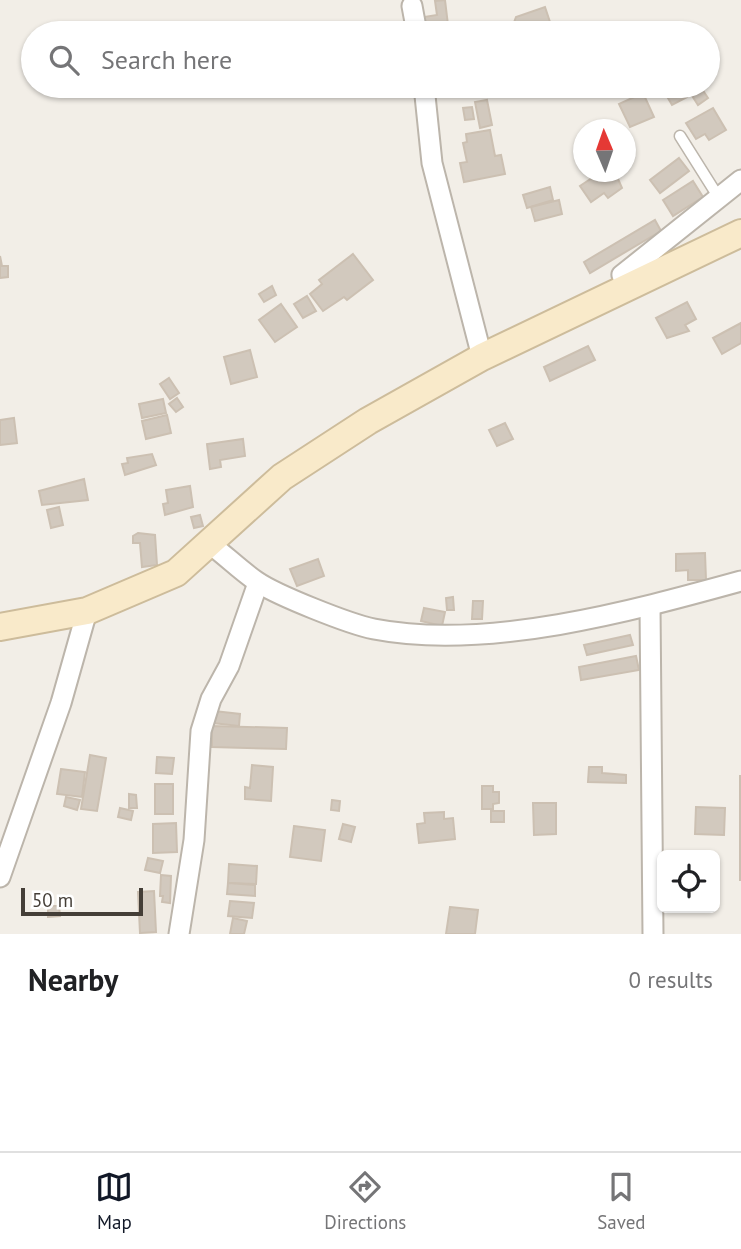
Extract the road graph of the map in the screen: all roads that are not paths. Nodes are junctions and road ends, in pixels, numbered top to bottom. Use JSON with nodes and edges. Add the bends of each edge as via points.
{"nodes":[{"id":1,"x":412,"y":6,"type":"dead end"},
{"id":2,"x":414,"y":21,"type":"edge"},
{"id":3,"x":425,"y":98,"type":"edge"},
{"id":4,"x":680,"y":136,"type":"dead end"},
{"id":5,"x":741,"y":180,"type":"edge"},
{"id":6,"x":719,"y":198,"type":"junction"},
{"id":7,"x":741,"y":233,"type":"edge"},
{"id":8,"x":627,"y":290,"type":"junction"},
{"id":9,"x":482,"y":357,"type":"junction"},
{"id":10,"x":211,"y":544,"type":"junction"},
{"id":11,"x":741,"y":581,"type":"edge"},
{"id":12,"x":258,"y":583,"type":"junction"},
{"id":13,"x":649,"y":606,"type":"junction"},
{"id":14,"x":87,"y":611,"type":"junction"},
{"id":15,"x":0,"y":627,"type":"edge"},
{"id":16,"x":0,"y":877,"type":"edge"},
{"id":17,"x":179,"y":934,"type":"edge"},
{"id":18,"x":653,"y":934,"type":"edge"}],
"edges":[{"from":1,"to":2,"type":"street"},
{"from":3,"to":9,"type":"street","via":[[432,163]]},
{"from":4,"to":6,"type":"lane"},
{"from":5,"to":6,"type":"street"},
{"from":6,"to":8,"type":"street","via":[[622,275]]},
{"from":7,"to":8,"type":"street"},
{"from":8,"to":9,"type":"street"},
{"from":9,"to":10,"type":"street","via":[[368,421],[282,477]]},
{"from":10,"to":12,"type":"street"},
{"from":10,"to":14,"type":"street","via":[[176,573]]},
{"from":11,"to":13,"type":"street"},
{"from":12,"to":13,"type":"street","via":[[343,620],[405,633],[473,635]]},
{"from":12,"to":17,"type":"street","via":[[201,731],[194,840]]},
{"from":13,"to":18,"type":"street"},
{"from":14,"to":15,"type":"street"},
{"from":14,"to":16,"type":"street","via":[[61,704]]}]}
